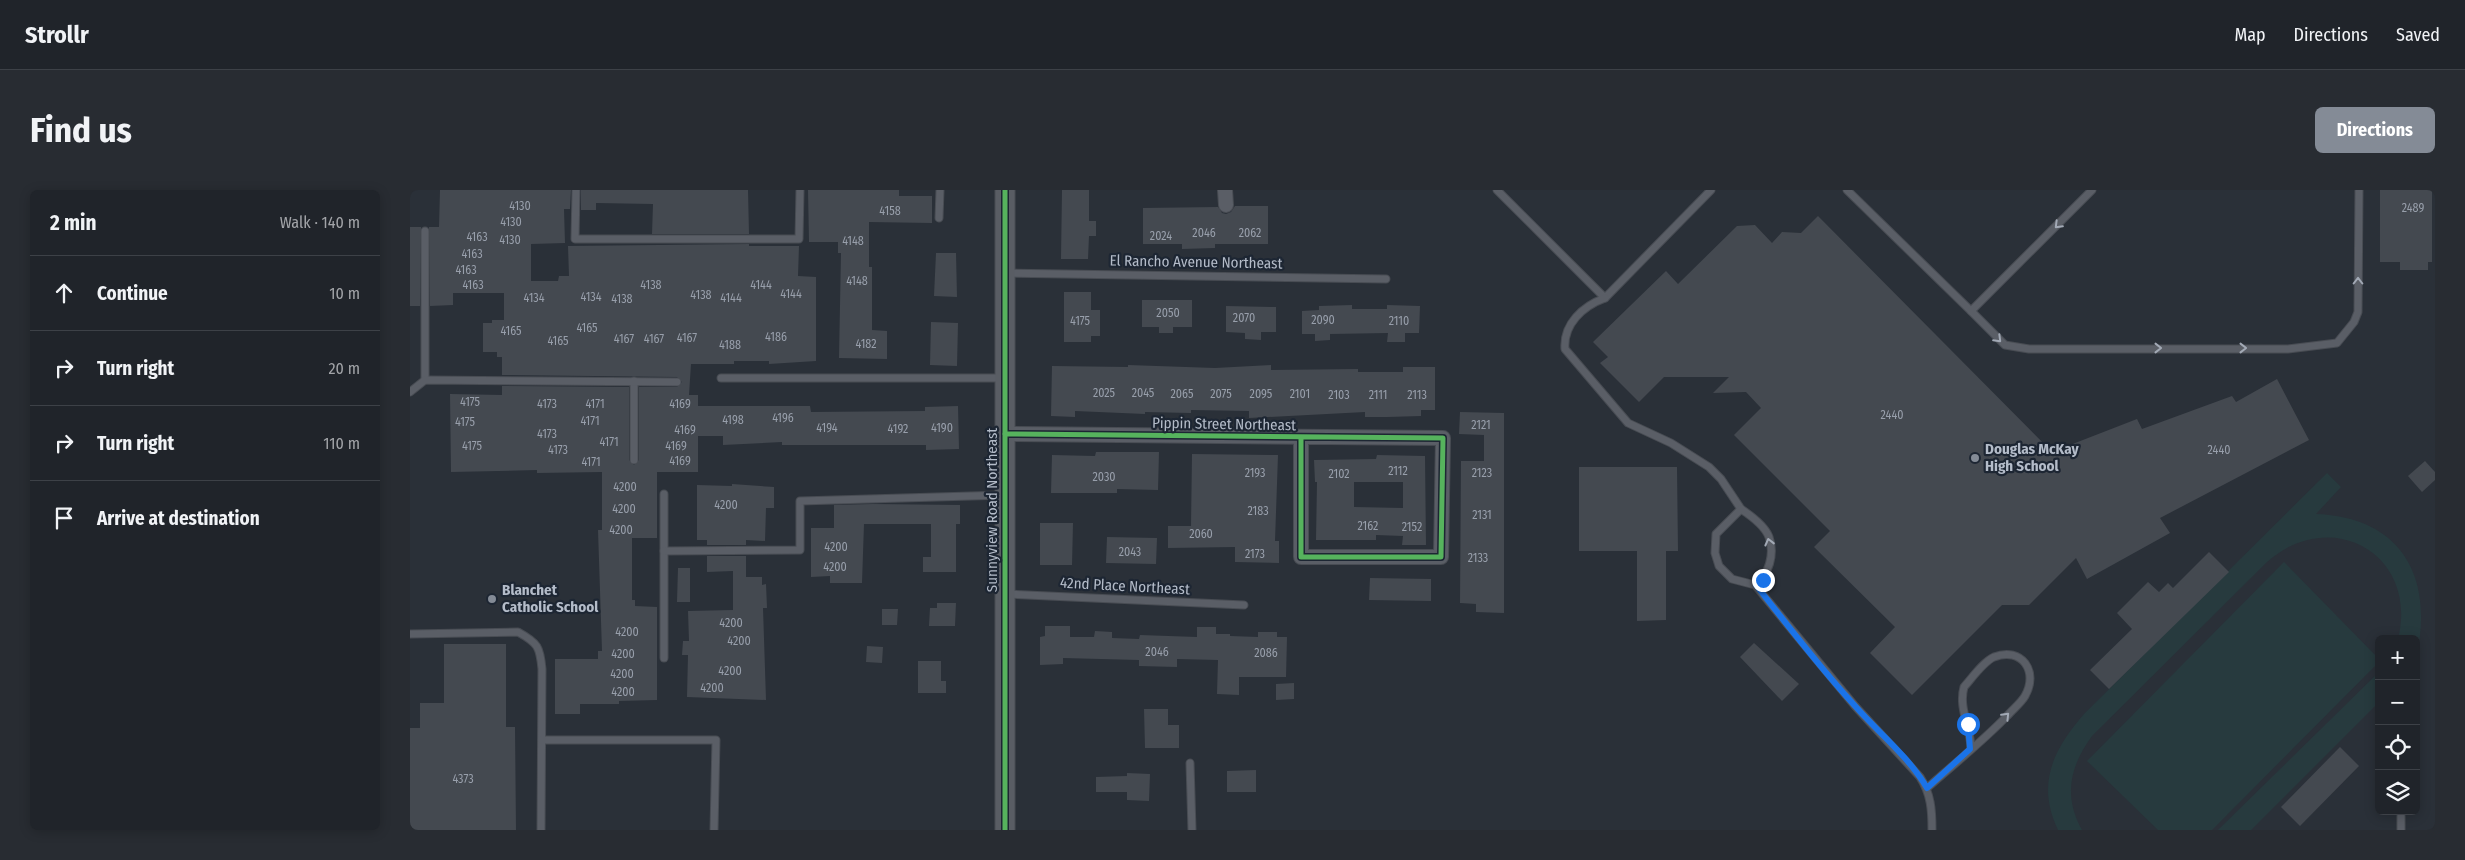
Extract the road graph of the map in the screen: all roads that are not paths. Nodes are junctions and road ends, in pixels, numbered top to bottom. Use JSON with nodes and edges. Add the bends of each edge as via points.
{"nodes":[{"id":1,"x":576,"y":190,"type":"edge"},
{"id":2,"x":800,"y":190,"type":"edge"},
{"id":3,"x":940,"y":190,"type":"edge"},
{"id":4,"x":1005,"y":190,"type":"edge"},
{"id":5,"x":1225,"y":190,"type":"edge"},
{"id":6,"x":1497,"y":190,"type":"edge"},
{"id":7,"x":1711,"y":190,"type":"edge"},
{"id":8,"x":1847,"y":190,"type":"edge"},
{"id":9,"x":2092,"y":190,"type":"edge"},
{"id":10,"x":2359,"y":190,"type":"edge"},
{"id":11,"x":1226,"y":206,"type":"dead end"},
{"id":12,"x":939,"y":218,"type":"dead end"},
{"id":13,"x":425,"y":231,"type":"dead end"},
{"id":14,"x":1005,"y":273,"type":"junction"},
{"id":15,"x":1386,"y":278,"type":"dead end"},
{"id":16,"x":1605,"y":298,"type":"junction"},
{"id":17,"x":1970,"y":311,"type":"junction"},
{"id":18,"x":721,"y":378,"type":"dead end"},
{"id":19,"x":1005,"y":378,"type":"junction"},
{"id":20,"x":425,"y":380,"type":"junction"},
{"id":21,"x":634,"y":381,"type":"junction"},
{"id":22,"x":677,"y":382,"type":"dead end"},
{"id":23,"x":410,"y":392,"type":"edge"},
{"id":24,"x":1005,"y":434,"type":"junction"},
{"id":25,"x":1301,"y":438,"type":"junction"},
{"id":26,"x":634,"y":460,"type":"dead end"},
{"id":27,"x":664,"y":494,"type":"dead end"},
{"id":28,"x":1005,"y":495,"type":"junction"},
{"id":29,"x":1741,"y":508,"type":"junction"},
{"id":30,"x":664,"y":551,"type":"junction"},
{"id":31,"x":1756,"y":585,"type":"junction"},
{"id":32,"x":1004,"y":594,"type":"junction"},
{"id":33,"x":1244,"y":605,"type":"dead end"},
{"id":34,"x":410,"y":634,"type":"edge"},
{"id":35,"x":664,"y":658,"type":"dead end"},
{"id":36,"x":542,"y":740,"type":"junction"},
{"id":37,"x":1970,"y":749,"type":"junction"},
{"id":38,"x":1190,"y":762,"type":"dead end"},
{"id":39,"x":1927,"y":788,"type":"junction"},
{"id":40,"x":2401,"y":816,"type":"dead end"},
{"id":41,"x":541,"y":830,"type":"edge"},
{"id":42,"x":714,"y":830,"type":"edge"},
{"id":43,"x":1005,"y":830,"type":"edge"},
{"id":44,"x":1192,"y":830,"type":"edge"},
{"id":45,"x":1932,"y":830,"type":"edge"},
{"id":46,"x":2401,"y":830,"type":"edge"}],
"edges":[{"from":1,"to":2,"type":"lane","via":[[575,239],[799,239]]},
{"from":3,"to":12,"type":"lane"},
{"from":4,"to":14,"type":"main road","name":"Sunnyview Road Northeast"},
{"from":5,"to":11,"type":"street"},
{"from":6,"to":16,"type":"lane"},
{"from":7,"to":16,"type":"lane"},
{"from":8,"to":17,"type":"lane"},
{"from":9,"to":17,"type":"lane","one_way":true},
{"from":17,"to":10,"type":"lane","one_way":true,"via":[[2005,346],[2029,349],[2288,349],[2336,342],[2354,322],[2358,312]]},
{"from":13,"to":20,"type":"lane"},
{"from":14,"to":15,"type":"lane","name":"El Rancho Avenue Northeast"},
{"from":14,"to":19,"type":"main road","name":"Sunnyview Road Northeast"},
{"from":16,"to":29,"type":"lane","via":[[1591,302],[1571,322],[1564,338],[1566,349],[1628,423],[1671,443],[1709,467]]},
{"from":18,"to":19,"type":"lane"},
{"from":19,"to":24,"type":"main road","name":"Sunnyview Road Northeast"},
{"from":20,"to":21,"type":"lane"},
{"from":20,"to":23,"type":"lane"},
{"from":21,"to":22,"type":"lane"},
{"from":21,"to":26,"type":"lane"},
{"from":24,"to":25,"type":"street","name":"Pippin Street Northeast"},
{"from":24,"to":28,"type":"main road","name":"Sunnyview Road Northeast"},
{"from":25,"to":25,"type":"street","name":"Pippin Street Northeast","via":[[1443,438],[1441,557],[1301,557]]},
{"from":27,"to":30,"type":"lane"},
{"from":28,"to":30,"type":"lane","via":[[800,501],[800,550]]},
{"from":28,"to":32,"type":"main road","name":"Sunnyview Road Northeast"},
{"from":31,"to":29,"type":"lane","one_way":true,"via":[[1763,580],[1770,565],[1769,536]]},
{"from":29,"to":31,"type":"lane","via":[[1716,534],[1714,553],[1719,566],[1732,579]]},
{"from":30,"to":35,"type":"lane"},
{"from":31,"to":39,"type":"lane","via":[[1812,656]]},
{"from":32,"to":33,"type":"lane","name":"42nd Place Northeast"},
{"from":32,"to":43,"type":"main road","name":"Sunnyview Road Northeast"},
{"from":34,"to":36,"type":"lane","via":[[518,632],[532,640],[540,650],[542,669]]},
{"from":36,"to":41,"type":"lane"},
{"from":36,"to":42,"type":"lane","via":[[716,740]]},
{"from":37,"to":37,"type":"lane","one_way":true,"via":[[2024,698],[2030,686],[2031,674],[2016,656],[1992,658],[1964,687],[1963,710],[1971,738]]},
{"from":37,"to":39,"type":"lane"},
{"from":38,"to":44,"type":"lane"},
{"from":39,"to":45,"type":"lane"},
{"from":40,"to":46,"type":"lane"}]}
